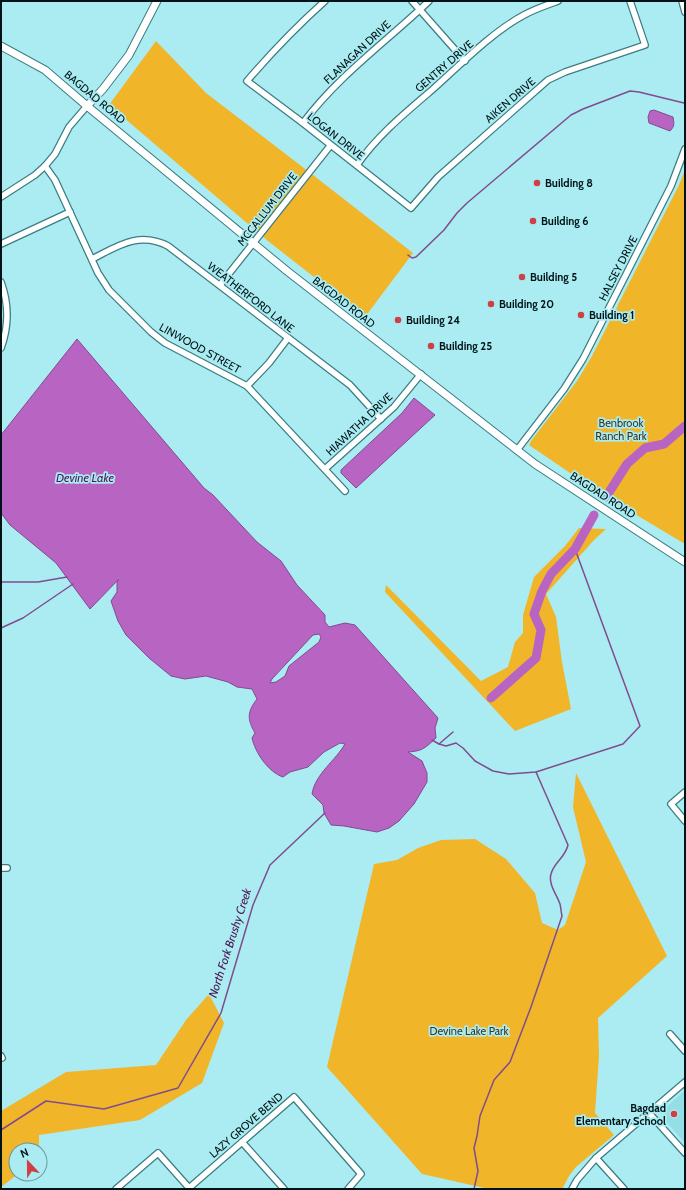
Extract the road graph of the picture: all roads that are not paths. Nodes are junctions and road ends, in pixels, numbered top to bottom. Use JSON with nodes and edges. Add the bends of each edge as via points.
{"nodes":[{"id":1,"x":157,"y":1,"type":"edge"},
{"id":2,"x":325,"y":1,"type":"edge"},
{"id":3,"x":412,"y":1,"type":"edge"},
{"id":4,"x":429,"y":1,"type":"edge"},
{"id":5,"x":558,"y":1,"type":"edge"},
{"id":6,"x":630,"y":1,"type":"edge"},
{"id":7,"x":682,"y":1,"type":"edge"},
{"id":8,"x":420,"y":10,"type":"junction"},
{"id":9,"x":685,"y":12,"type":"edge"},
{"id":10,"x":1,"y":46,"type":"edge"},
{"id":11,"x":465,"y":61,"type":"junction"},
{"id":12,"x":88,"y":106,"type":"junction"},
{"id":13,"x":303,"y":123,"type":"junction"},
{"id":14,"x":330,"y":146,"type":"junction"},
{"id":15,"x":685,"y":149,"type":"edge"},
{"id":16,"x":357,"y":165,"type":"junction"},
{"id":17,"x":45,"y":166,"type":"junction"},
{"id":18,"x":1,"y":197,"type":"edge"},
{"id":19,"x":411,"y":208,"type":"joint"},
{"id":20,"x":70,"y":212,"type":"junction"},
{"id":21,"x":1,"y":244,"type":"edge"},
{"id":22,"x":253,"y":244,"type":"junction"},
{"id":23,"x":92,"y":259,"type":"junction"},
{"id":24,"x":1,"y":282,"type":"edge"},
{"id":25,"x":220,"y":285,"type":"junction"},
{"id":26,"x":288,"y":338,"type":"junction"},
{"id":27,"x":1,"y":346,"type":"edge"},
{"id":28,"x":421,"y":374,"type":"junction"},
{"id":29,"x":247,"y":386,"type":"junction"},
{"id":30,"x":381,"y":419,"type":"junction"},
{"id":31,"x":517,"y":450,"type":"junction"},
{"id":32,"x":325,"y":469,"type":"junction"},
{"id":33,"x":345,"y":491,"type":"dead end"},
{"id":34,"x":685,"y":562,"type":"edge"},
{"id":35,"x":685,"y":792,"type":"edge"},
{"id":36,"x":685,"y":820,"type":"edge"},
{"id":37,"x":1,"y":868,"type":"edge"},
{"id":38,"x":8,"y":868,"type":"dead end"},
{"id":39,"x":670,"y":1034,"type":"dead end"},
{"id":40,"x":685,"y":1051,"type":"edge"},
{"id":41,"x":685,"y":1082,"type":"edge"},
{"id":42,"x":649,"y":1113,"type":"junction"},
{"id":43,"x":242,"y":1142,"type":"junction"},
{"id":44,"x":685,"y":1153,"type":"edge"},
{"id":45,"x":596,"y":1158,"type":"junction"},
{"id":46,"x":116,"y":1189,"type":"edge"},
{"id":47,"x":190,"y":1189,"type":"edge"},
{"id":48,"x":284,"y":1189,"type":"edge"},
{"id":49,"x":348,"y":1189,"type":"edge"},
{"id":50,"x":572,"y":1189,"type":"edge"},
{"id":51,"x":624,"y":1189,"type":"edge"}],
"edges":[{"from":1,"to":12,"type":"street","via":[[129,55]]},
{"from":2,"to":13,"type":"street","name":"LOGAN DRIVE","via":[[282,41],[247,81]]},
{"from":3,"to":8,"type":"street"},
{"from":4,"to":8,"type":"street","name":"FLANAGAN DRIVE"},
{"from":5,"to":11,"type":"street","name":"GENTRY DRIVE","via":[[524,15],[508,25]]},
{"from":6,"to":19,"type":"street","name":"AIKEN DRIVE","via":[[645,45],[548,80],[438,177]]},
{"from":7,"to":9,"type":"street"},
{"from":8,"to":11,"type":"street"},
{"from":8,"to":13,"type":"street","name":"FLANAGAN DRIVE","via":[[340,80]]},
{"from":10,"to":12,"type":"street","name":"BAGDAD ROAD","via":[[45,70]]},
{"from":11,"to":16,"type":"street","name":"GENTRY DRIVE","via":[[390,127]]},
{"from":12,"to":17,"type":"street","via":[[69,127],[55,154]]},
{"from":12,"to":22,"type":"street","name":"BAGDAD ROAD"},
{"from":13,"to":14,"type":"street","name":"LOGAN DRIVE"},
{"from":14,"to":16,"type":"street","name":"LOGAN DRIVE"},
{"from":14,"to":22,"type":"street","name":"MCCALLUM DRIVE"},
{"from":15,"to":31,"type":"street","name":"HALSEY DRIVE","via":[[671,186],[583,359],[564,389]]},
{"from":16,"to":19,"type":"street","name":"LOGAN DRIVE"},
{"from":17,"to":18,"type":"street"},
{"from":17,"to":20,"type":"street","name":"LINWOOD STREET","via":[[55,180]]},
{"from":20,"to":21,"type":"street"},
{"from":20,"to":23,"type":"street","name":"LINWOOD STREET"},
{"from":22,"to":25,"type":"street","name":"MCCALLUM DRIVE"},
{"from":22,"to":28,"type":"street","name":"BAGDAD ROAD"},
{"from":23,"to":25,"type":"street","name":"WEATHERFORD LANE","via":[[128,242],[156,240],[179,253]]},
{"from":23,"to":29,"type":"street","name":"LINWOOD STREET","via":[[104,285],[151,332],[165,343]]},
{"from":24,"to":27,"type":"street","via":[[8,317]]},
{"from":25,"to":26,"type":"street","name":"WEATHERFORD LANE"},
{"from":26,"to":29,"type":"street"},
{"from":26,"to":30,"type":"street","name":"WEATHERFORD LANE","via":[[350,385]]},
{"from":28,"to":30,"type":"street","name":"HIAWATHA DRIVE"},
{"from":28,"to":31,"type":"street","name":"BAGDAD ROAD"},
{"from":29,"to":32,"type":"street","name":"LINWOOD STREET"},
{"from":30,"to":32,"type":"street","name":"HIAWATHA DRIVE"},
{"from":31,"to":34,"type":"street","name":"BAGDAD ROAD"},
{"from":32,"to":33,"type":"street","name":"LINWOOD STREET"},
{"from":35,"to":36,"type":"street","via":[[671,804]]},
{"from":37,"to":38,"type":"street"},
{"from":39,"to":40,"type":"street"},
{"from":41,"to":42,"type":"street"},
{"from":42,"to":44,"type":"street"},
{"from":42,"to":45,"type":"street"},
{"from":43,"to":47,"type":"street","name":"LAZY GROVE BEND"},
{"from":43,"to":48,"type":"street"},
{"from":43,"to":49,"type":"street","name":"LAZY GROVE BEND","via":[[294,1097],[361,1174]]},
{"from":45,"to":50,"type":"street"},
{"from":45,"to":51,"type":"street"},
{"from":46,"to":47,"type":"street","via":[[158,1153]]}]}
